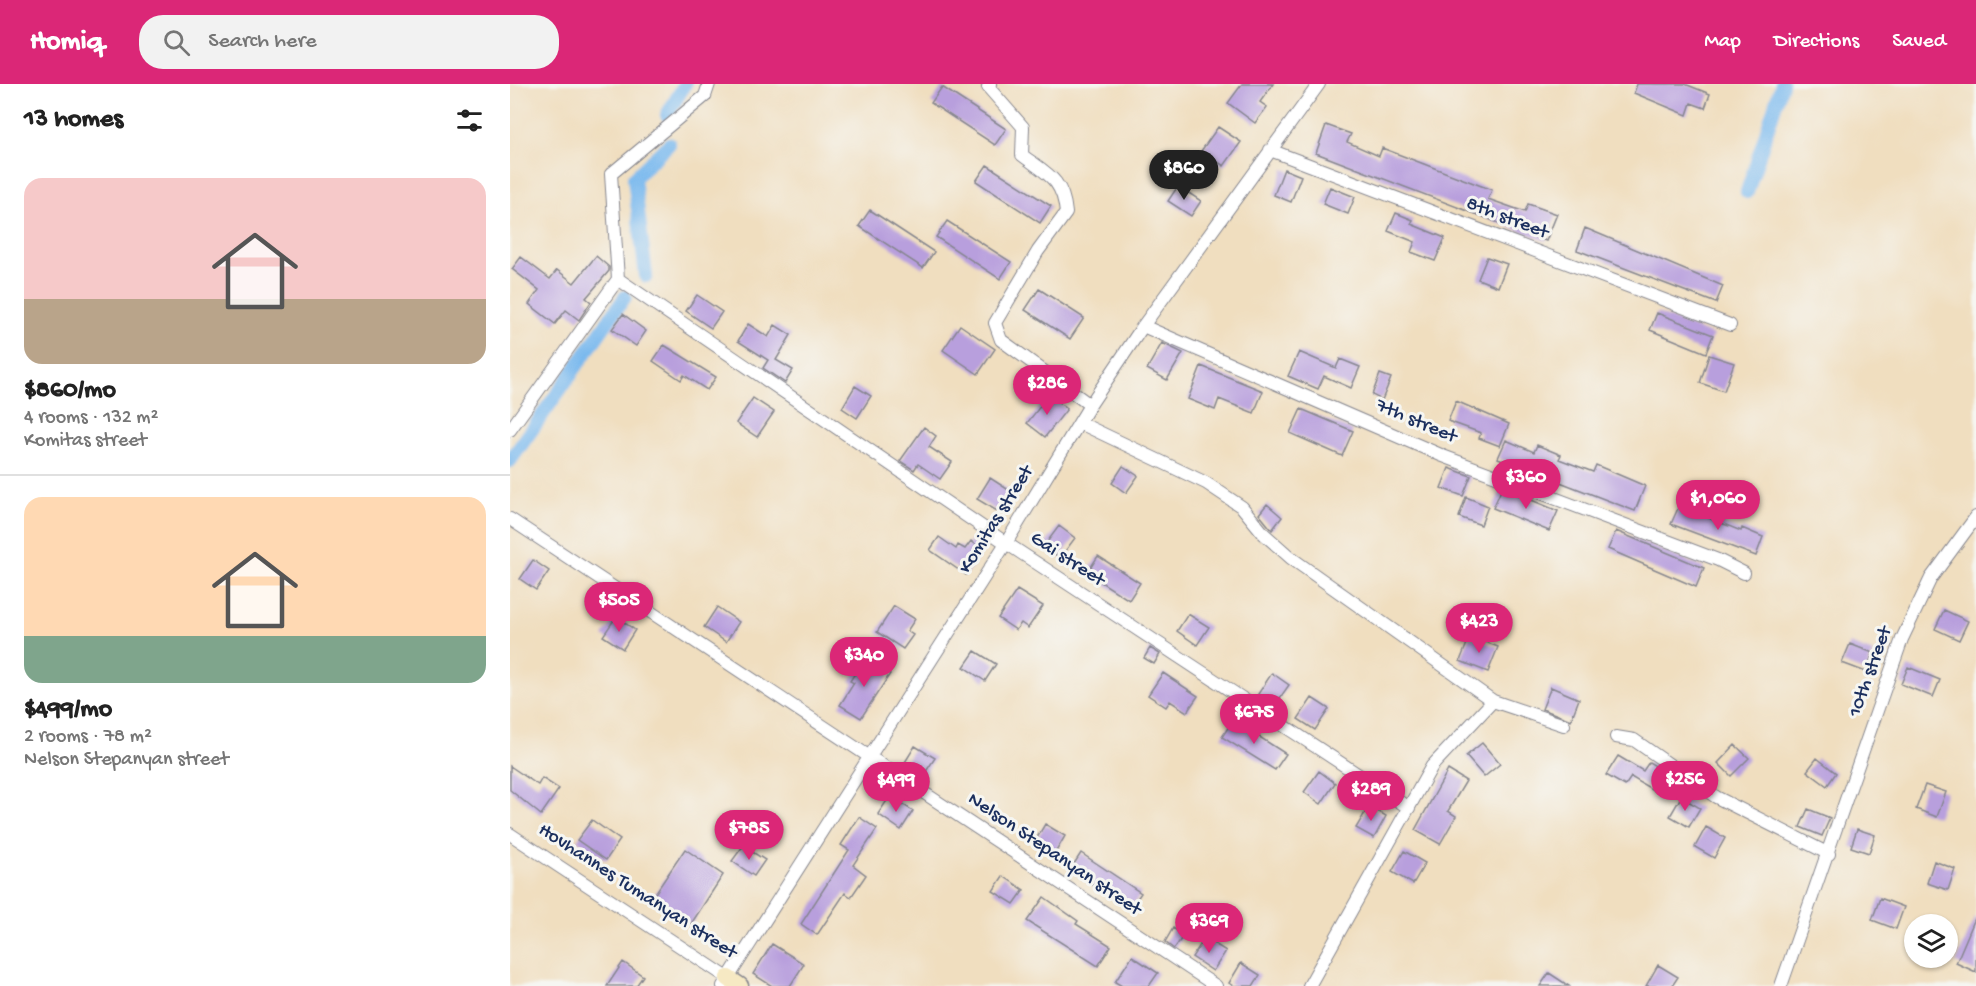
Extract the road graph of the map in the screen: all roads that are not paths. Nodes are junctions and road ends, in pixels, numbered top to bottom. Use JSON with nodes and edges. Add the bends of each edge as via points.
{"nodes":[{"id":1,"x":709,"y":84,"type":"edge"},
{"id":2,"x":990,"y":84,"type":"edge"},
{"id":3,"x":1319,"y":84,"type":"edge"},
{"id":4,"x":1270,"y":150,"type":"junction"},
{"id":5,"x":618,"y":279,"type":"junction"},
{"id":6,"x":1730,"y":325,"type":"dead end"},
{"id":7,"x":1143,"y":326,"type":"junction"},
{"id":8,"x":1090,"y":405,"type":"junction"},
{"id":9,"x":1080,"y":423,"type":"junction"},
{"id":10,"x":510,"y":430,"type":"edge"},
{"id":11,"x":1976,"y":517,"type":"edge"},
{"id":12,"x":510,"y":519,"type":"edge"},
{"id":13,"x":1006,"y":543,"type":"junction"},
{"id":14,"x":1744,"y":573,"type":"dead end"},
{"id":15,"x":1493,"y":701,"type":"junction"},
{"id":16,"x":1564,"y":726,"type":"dead end"},
{"id":17,"x":1616,"y":737,"type":"dead end"},
{"id":18,"x":870,"y":756,"type":"junction"},
{"id":19,"x":1409,"y":807,"type":"junction"},
{"id":20,"x":510,"y":834,"type":"edge"},
{"id":21,"x":1829,"y":854,"type":"junction"},
{"id":22,"x":730,"y":983,"type":"edge"},
{"id":23,"x":1216,"y":986,"type":"edge"},
{"id":24,"x":1309,"y":986,"type":"edge"},
{"id":25,"x":1781,"y":986,"type":"edge"}],
"edges":[{"from":1,"to":5,"type":"street","via":[[705,96],[611,174]]},
{"from":2,"to":8,"type":"street","via":[[988,87],[1023,127],[1022,155],[1054,179],[1065,194],[1066,213],[995,323],[1001,340]]},
{"from":3,"to":4,"type":"street","name":"Komitas street"},
{"from":4,"to":6,"type":"street","name":"8th street"},
{"from":4,"to":7,"type":"street","name":"Komitas street"},
{"from":5,"to":10,"type":"street"},
{"from":5,"to":13,"type":"street","name":"Gai street"},
{"from":7,"to":8,"type":"street","name":"Komitas street"},
{"from":7,"to":14,"type":"street","name":"7th street","via":[[1443,456]]},
{"from":8,"to":9,"type":"street","name":"Komitas street"},
{"from":9,"to":13,"type":"street","name":"Komitas street"},
{"from":9,"to":15,"type":"street","via":[[1176,467],[1242,507],[1291,558]]},
{"from":11,"to":21,"type":"street","name":"10th street","via":[[1931,578],[1902,639]]},
{"from":12,"to":18,"type":"street","name":"Nelson Stepanyan street"},
{"from":13,"to":18,"type":"street","name":"Komitas street"},
{"from":13,"to":19,"type":"street","name":"Gai street"},
{"from":15,"to":16,"type":"street"},
{"from":15,"to":19,"type":"street","via":[[1432,766]]},
{"from":17,"to":21,"type":"street","via":[[1634,740],[1716,797]]},
{"from":18,"to":22,"type":"street","name":"Komitas street"},
{"from":18,"to":23,"type":"street","name":"Nelson Stepanyan street"},
{"from":19,"to":24,"type":"street"},
{"from":20,"to":22,"type":"street","name":"Hovhannes Tumanyan street"},
{"from":21,"to":25,"type":"street","name":"10th street"}]}
